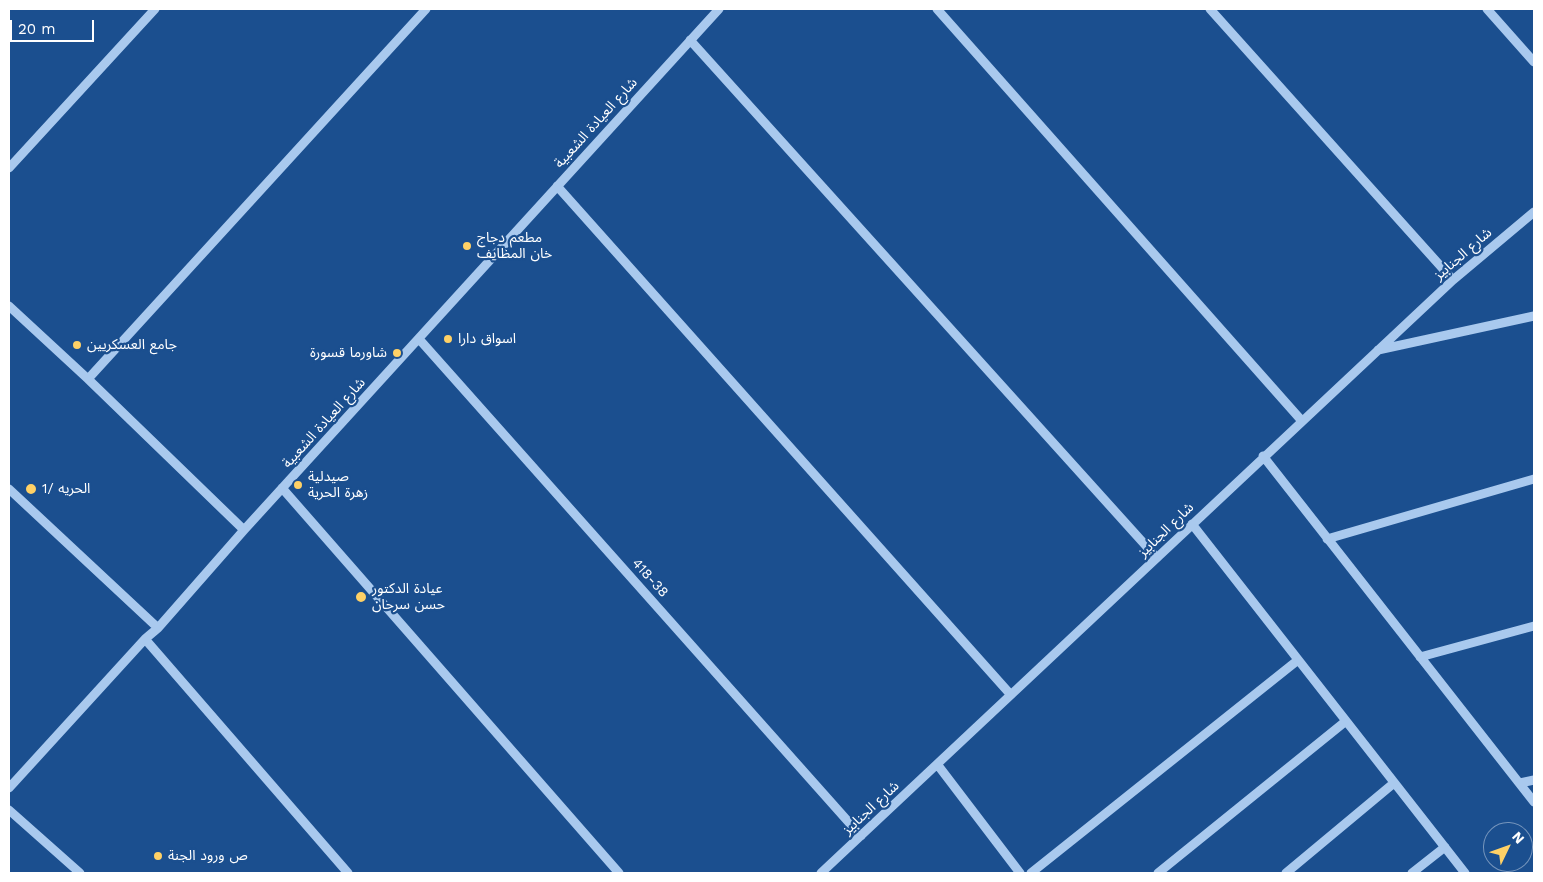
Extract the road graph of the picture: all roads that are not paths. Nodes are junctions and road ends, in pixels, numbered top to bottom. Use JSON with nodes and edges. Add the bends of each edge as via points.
{"nodes":[{"id":1,"x":155,"y":9,"type":"edge"},
{"id":2,"x":426,"y":9,"type":"edge"},
{"id":3,"x":719,"y":9,"type":"edge"},
{"id":4,"x":937,"y":9,"type":"edge"},
{"id":5,"x":1210,"y":9,"type":"edge"},
{"id":6,"x":1487,"y":9,"type":"edge"},
{"id":7,"x":690,"y":40,"type":"junction"},
{"id":8,"x":1534,"y":62,"type":"edge"},
{"id":9,"x":9,"y":168,"type":"edge"},
{"id":10,"x":558,"y":186,"type":"junction"},
{"id":11,"x":1534,"y":212,"type":"edge"},
{"id":12,"x":1453,"y":280,"type":"junction"},
{"id":13,"x":9,"y":306,"type":"edge"},
{"id":14,"x":1534,"y":316,"type":"edge"},
{"id":15,"x":419,"y":339,"type":"junction"},
{"id":16,"x":1378,"y":350,"type":"junction"},
{"id":17,"x":88,"y":379,"type":"junction"},
{"id":18,"x":1302,"y":421,"type":"junction"},
{"id":19,"x":1263,"y":456,"type":"junction"},
{"id":20,"x":1534,"y":479,"type":"edge"},
{"id":21,"x":282,"y":488,"type":"junction"},
{"id":22,"x":9,"y":489,"type":"edge"},
{"id":23,"x":1192,"y":524,"type":"junction"},
{"id":24,"x":244,"y":530,"type":"junction"},
{"id":25,"x":1327,"y":539,"type":"junction"},
{"id":26,"x":1157,"y":558,"type":"junction"},
{"id":27,"x":1534,"y":626,"type":"edge"},
{"id":28,"x":158,"y":628,"type":"junction"},
{"id":29,"x":145,"y":639,"type":"junction"},
{"id":30,"x":1420,"y":657,"type":"junction"},
{"id":31,"x":1298,"y":660,"type":"junction"},
{"id":32,"x":1011,"y":695,"type":"junction"},
{"id":33,"x":1346,"y":721,"type":"junction"},
{"id":34,"x":937,"y":764,"type":"junction"},
{"id":35,"x":1534,"y":780,"type":"edge"},
{"id":36,"x":1394,"y":783,"type":"junction"},
{"id":37,"x":1520,"y":784,"type":"junction"},
{"id":38,"x":9,"y":788,"type":"edge"},
{"id":39,"x":1534,"y":802,"type":"edge"},
{"id":40,"x":9,"y":810,"type":"edge"},
{"id":41,"x":861,"y":836,"type":"junction"},
{"id":42,"x":1445,"y":847,"type":"junction"},
{"id":43,"x":80,"y":873,"type":"edge"},
{"id":44,"x":348,"y":873,"type":"edge"},
{"id":45,"x":619,"y":873,"type":"edge"},
{"id":46,"x":821,"y":873,"type":"edge"},
{"id":47,"x":1020,"y":873,"type":"edge"},
{"id":48,"x":1031,"y":873,"type":"edge"},
{"id":49,"x":1158,"y":873,"type":"edge"},
{"id":50,"x":1286,"y":873,"type":"edge"},
{"id":51,"x":1412,"y":873,"type":"edge"},
{"id":52,"x":1465,"y":873,"type":"edge"}],
"edges":[{"from":1,"to":9,"type":"street"},
{"from":2,"to":17,"type":"street"},
{"from":3,"to":7,"type":"street","name":"شارع العيادة الشعبية"},
{"from":4,"to":18,"type":"street"},
{"from":5,"to":12,"type":"street"},
{"from":6,"to":8,"type":"street"},
{"from":7,"to":10,"type":"street","name":"شارع العيادة الشعبية"},
{"from":7,"to":26,"type":"street"},
{"from":10,"to":15,"type":"street","name":"شارع العيادة الشعبية"},
{"from":10,"to":32,"type":"street"},
{"from":11,"to":12,"type":"street","name":"شارع الجنابيز"},
{"from":12,"to":16,"type":"street","name":"شارع الجنابيز"},
{"from":13,"to":17,"type":"street"},
{"from":14,"to":16,"type":"street"},
{"from":15,"to":21,"type":"street","name":"شارع العيادة الشعبية"},
{"from":15,"to":41,"type":"street","name":"418-38"},
{"from":16,"to":18,"type":"street","name":"شارع الجنابيز"},
{"from":17,"to":24,"type":"street"},
{"from":18,"to":19,"type":"street","name":"شارع الجنابيز"},
{"from":19,"to":23,"type":"street","name":"شارع الجنابيز"},
{"from":19,"to":25,"type":"street"},
{"from":20,"to":25,"type":"street"},
{"from":21,"to":24,"type":"street","name":"شارع العيادة الشعبية"},
{"from":21,"to":45,"type":"street"},
{"from":22,"to":28,"type":"street"},
{"from":23,"to":26,"type":"street","name":"شارع الجنابيز"},
{"from":23,"to":31,"type":"street"},
{"from":24,"to":28,"type":"street","name":"شارع العيادة الشعبية"},
{"from":25,"to":30,"type":"street"},
{"from":26,"to":32,"type":"street","name":"شارع الجنابيز"},
{"from":27,"to":30,"type":"street"},
{"from":28,"to":29,"type":"street","name":"شارع العيادة الشعبية"},
{"from":29,"to":38,"type":"street","name":"شارع العيادة الشعبية"},
{"from":29,"to":44,"type":"street"},
{"from":30,"to":37,"type":"street"},
{"from":31,"to":33,"type":"street"},
{"from":31,"to":48,"type":"street"},
{"from":32,"to":34,"type":"street","name":"شارع الجنابيز"},
{"from":33,"to":36,"type":"street"},
{"from":33,"to":49,"type":"street"},
{"from":34,"to":41,"type":"street","name":"شارع الجنابيز"},
{"from":34,"to":47,"type":"street"},
{"from":35,"to":37,"type":"street"},
{"from":36,"to":42,"type":"street"},
{"from":36,"to":50,"type":"street"},
{"from":37,"to":39,"type":"street"},
{"from":40,"to":43,"type":"street"},
{"from":41,"to":46,"type":"street","name":"شارع الجنابيز"},
{"from":42,"to":51,"type":"street"},
{"from":42,"to":52,"type":"street"}]}
